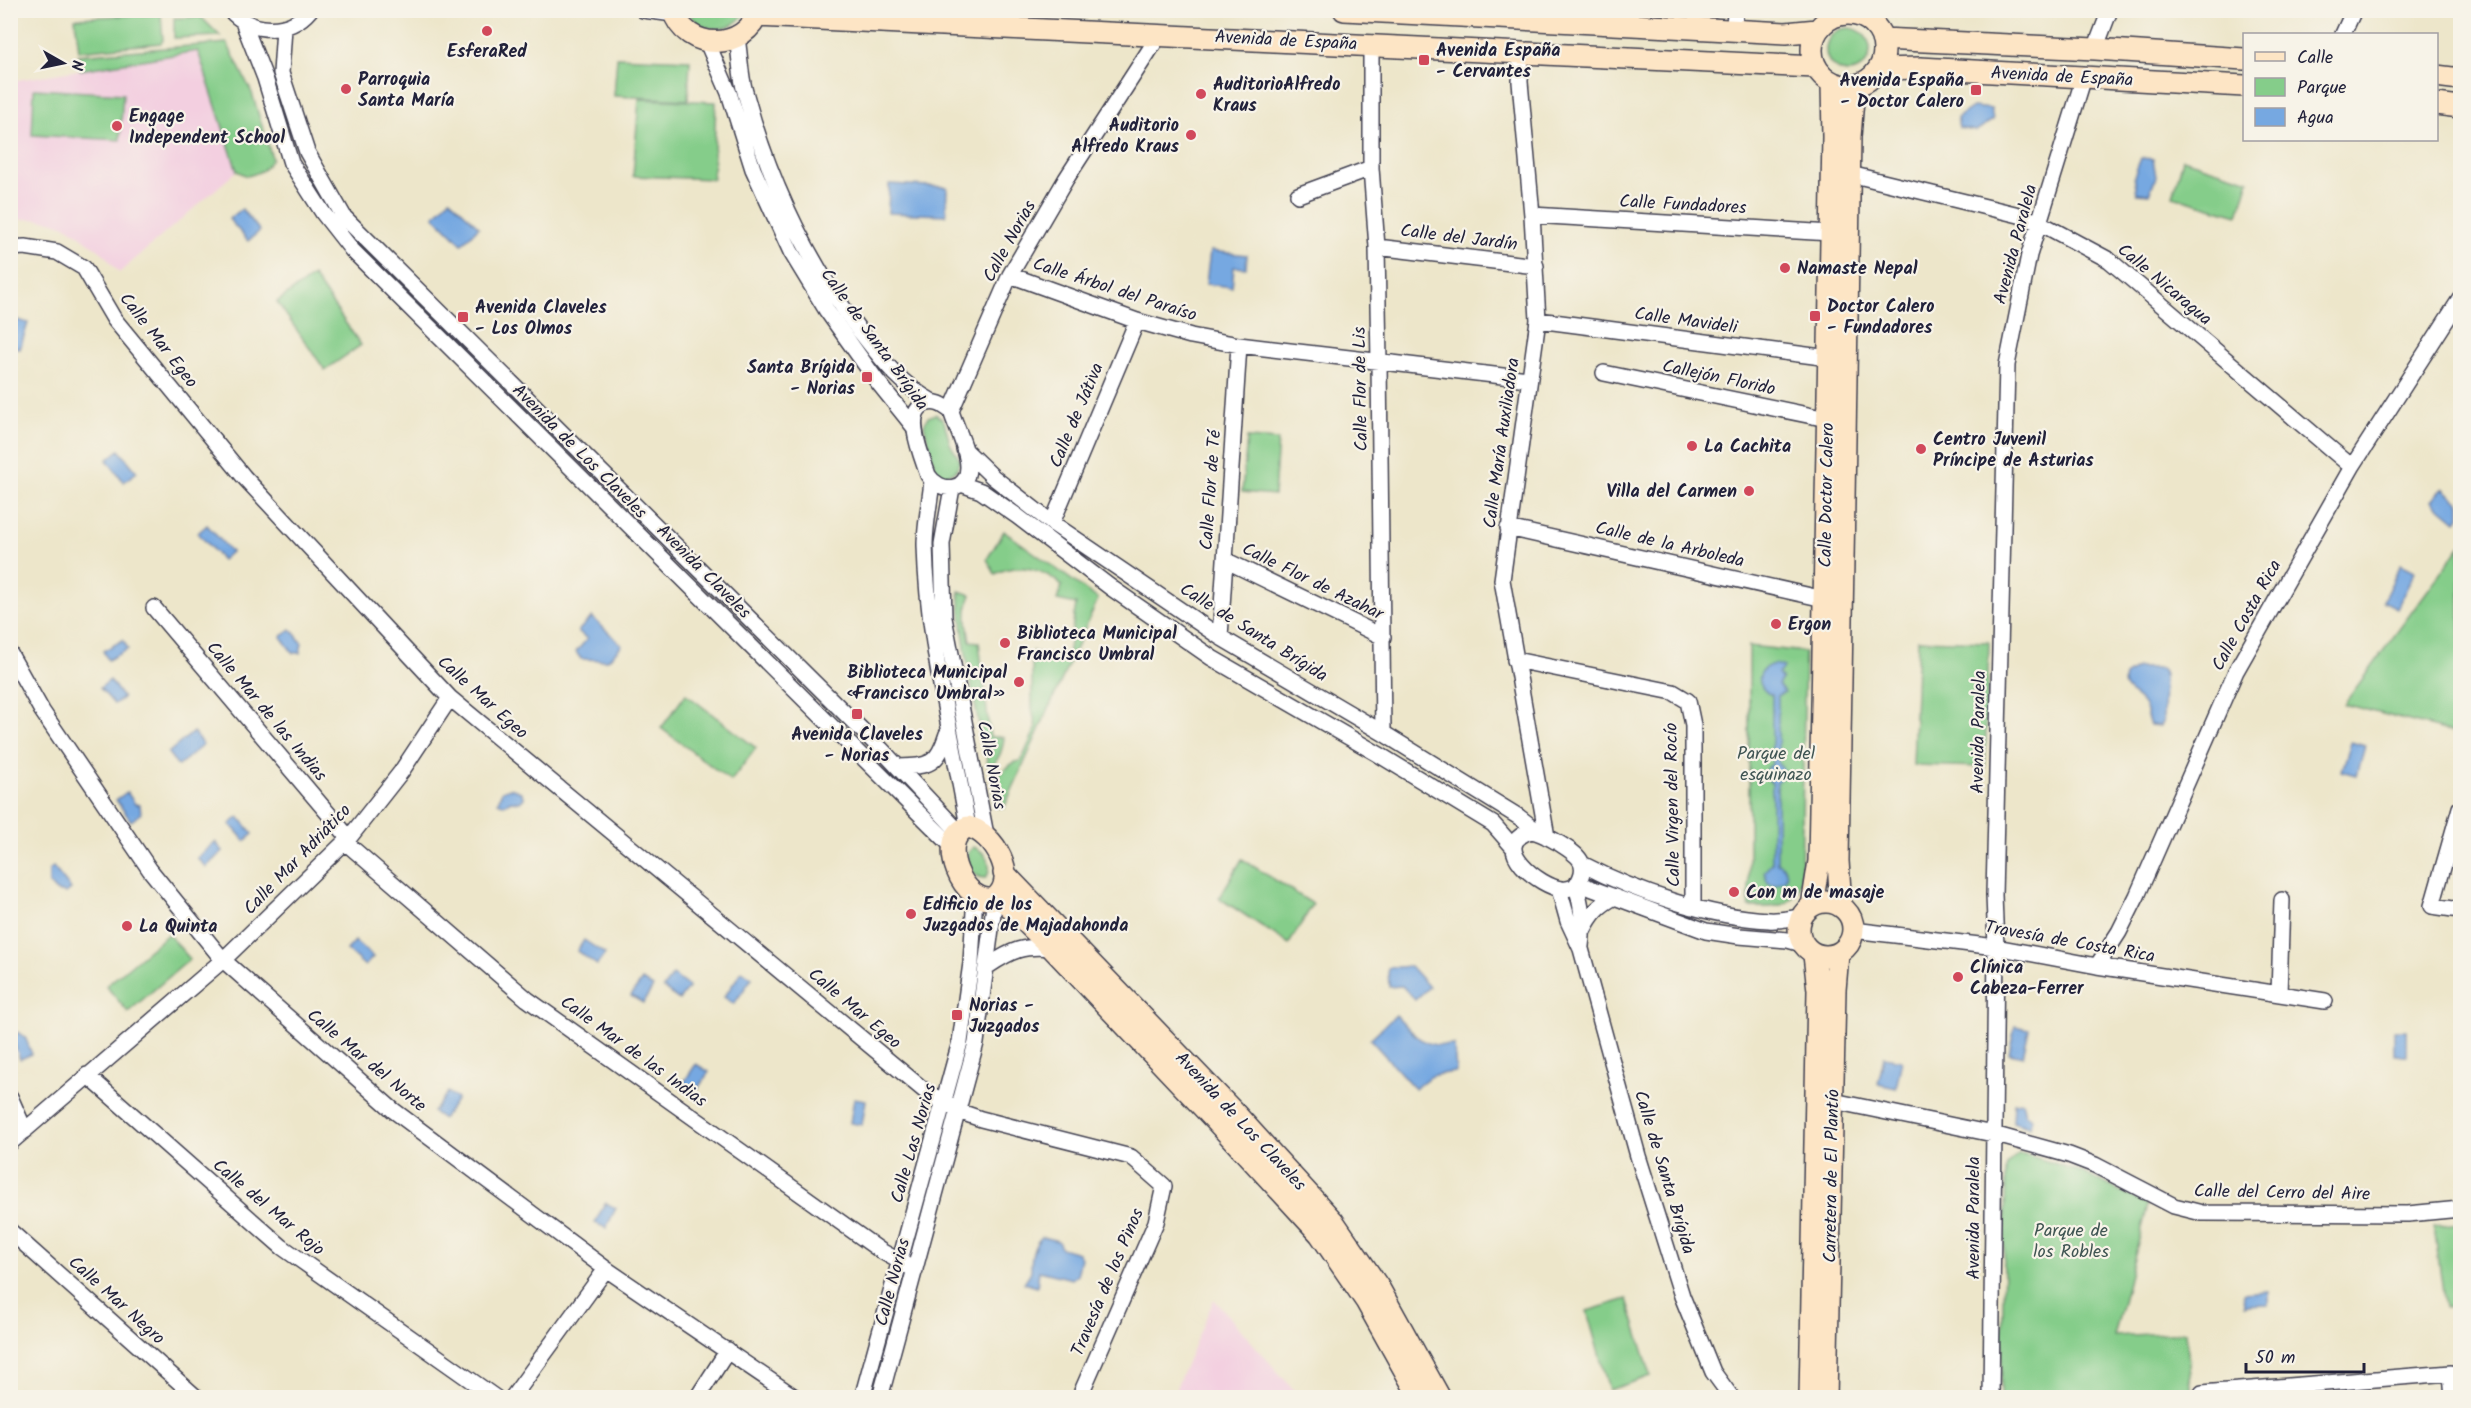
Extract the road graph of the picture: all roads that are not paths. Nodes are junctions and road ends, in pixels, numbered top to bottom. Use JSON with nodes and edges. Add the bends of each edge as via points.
{"nodes":[{"id":1,"x":230,"y":10,"type":"edge"},
{"id":2,"x":310,"y":10,"type":"edge"},
{"id":3,"x":643,"y":10,"type":"edge"},
{"id":4,"x":1344,"y":10,"type":"edge"},
{"id":5,"x":2110,"y":10,"type":"edge"},
{"id":6,"x":2354,"y":10,"type":"edge"},
{"id":7,"x":674,"y":12,"type":"edge"},
{"id":8,"x":1855,"y":12,"type":"edge"},
{"id":9,"x":758,"y":13,"type":"edge"},
{"id":10,"x":1537,"y":15,"type":"edge"},
{"id":11,"x":1735,"y":20,"type":"edge"},
{"id":12,"x":243,"y":22,"type":"junction"},
{"id":13,"x":284,"y":28,"type":"junction"},
{"id":14,"x":1817,"y":30,"type":"junction"},
{"id":15,"x":2343,"y":33,"type":"edge"},
{"id":16,"x":1160,"y":34,"type":"junction"},
{"id":17,"x":737,"y":38,"type":"junction"},
{"id":18,"x":1882,"y":39,"type":"junction"},
{"id":19,"x":707,"y":42,"type":"junction"},
{"id":20,"x":1371,"y":44,"type":"junction"},
{"id":21,"x":2095,"y":49,"type":"junction"},
{"id":22,"x":1521,"y":52,"type":"junction"},
{"id":23,"x":2243,"y":59,"type":"edge"},
{"id":24,"x":1815,"y":67,"type":"junction"},
{"id":25,"x":1879,"y":69,"type":"junction"},
{"id":26,"x":2438,"y":76,"type":"edge"},
{"id":27,"x":2084,"y":77,"type":"junction"},
{"id":28,"x":2460,"y":79,"type":"edge"},
{"id":29,"x":1832,"y":83,"type":"junction"},
{"id":30,"x":1854,"y":86,"type":"junction"},
{"id":31,"x":2243,"y":86,"type":"edge"},
{"id":32,"x":2438,"y":104,"type":"edge"},
{"id":33,"x":2460,"y":107,"type":"edge"},
{"id":34,"x":1371,"y":168,"type":"junction"},
{"id":35,"x":1850,"y":174,"type":"junction"},
{"id":36,"x":1298,"y":195,"type":"dead end"},
{"id":37,"x":1532,"y":215,"type":"junction"},
{"id":38,"x":2040,"y":223,"type":"junction"},
{"id":39,"x":1831,"y":233,"type":"junction"},
{"id":40,"x":1377,"y":247,"type":"junction"},
{"id":41,"x":10,"y":248,"type":"edge"},
{"id":42,"x":1536,"y":266,"type":"junction"},
{"id":43,"x":1010,"y":275,"type":"junction"},
{"id":44,"x":2460,"y":299,"type":"edge"},
{"id":45,"x":1538,"y":320,"type":"junction"},
{"id":46,"x":1137,"y":321,"type":"junction"},
{"id":47,"x":1239,"y":345,"type":"junction"},
{"id":48,"x":1829,"y":358,"type":"junction"},
{"id":49,"x":1379,"y":362,"type":"junction"},
{"id":50,"x":1604,"y":373,"type":"dead end"},
{"id":51,"x":1528,"y":379,"type":"junction"},
{"id":52,"x":933,"y":402,"type":"junction"},
{"id":53,"x":951,"y":411,"type":"junction"},
{"id":54,"x":1827,"y":419,"type":"junction"},
{"id":55,"x":914,"y":427,"type":"junction"},
{"id":56,"x":964,"y":449,"type":"junction"},
{"id":57,"x":2352,"y":467,"type":"junction"},
{"id":58,"x":932,"y":482,"type":"junction"},
{"id":59,"x":956,"y":486,"type":"junction"},
{"id":60,"x":1052,"y":523,"type":"junction"},
{"id":61,"x":1508,"y":528,"type":"junction"},
{"id":62,"x":1225,"y":560,"type":"junction"},
{"id":63,"x":1824,"y":599,"type":"junction"},
{"id":64,"x":154,"y":608,"type":"dead end"},
{"id":65,"x":1220,"y":637,"type":"junction"},
{"id":66,"x":1383,"y":637,"type":"junction"},
{"id":67,"x":10,"y":654,"type":"edge"},
{"id":68,"x":1515,"y":660,"type":"junction"},
{"id":69,"x":450,"y":698,"type":"junction"},
{"id":70,"x":948,"y":731,"type":"junction"},
{"id":71,"x":1383,"y":733,"type":"junction"},
{"id":72,"x":898,"y":767,"type":"junction"},
{"id":73,"x":2460,"y":808,"type":"edge"},
{"id":74,"x":1542,"y":834,"type":"junction"},
{"id":75,"x":966,"y":835,"type":"junction"},
{"id":76,"x":347,"y":840,"type":"junction"},
{"id":77,"x":1514,"y":848,"type":"junction"},
{"id":78,"x":1582,"y":864,"type":"junction"},
{"id":79,"x":1004,"y":873,"type":"junction"},
{"id":80,"x":1576,"y":884,"type":"junction"},
{"id":81,"x":1559,"y":890,"type":"junction"},
{"id":82,"x":990,"y":896,"type":"junction"},
{"id":83,"x":1615,"y":897,"type":"junction"},
{"id":84,"x":2282,"y":900,"type":"dead end"},
{"id":85,"x":1693,"y":906,"type":"junction"},
{"id":86,"x":1841,"y":906,"type":"junction"},
{"id":87,"x":2460,"y":910,"type":"edge"},
{"id":88,"x":1807,"y":911,"type":"junction"},
{"id":89,"x":1853,"y":930,"type":"junction"},
{"id":90,"x":1583,"y":931,"type":"junction"},
{"id":91,"x":1995,"y":947,"type":"junction"},
{"id":92,"x":1052,"y":948,"type":"junction"},
{"id":93,"x":1581,"y":949,"type":"junction"},
{"id":94,"x":1808,"y":949,"type":"junction"},
{"id":95,"x":1838,"y":954,"type":"junction"},
{"id":96,"x":223,"y":960,"type":"junction"},
{"id":97,"x":988,"y":966,"type":"junction"},
{"id":98,"x":2097,"y":966,"type":"junction"},
{"id":99,"x":2279,"y":994,"type":"junction"},
{"id":100,"x":2325,"y":1001,"type":"dead end"},
{"id":101,"x":87,"y":1075,"type":"junction"},
{"id":102,"x":10,"y":1097,"type":"edge"},
{"id":103,"x":1833,"y":1103,"type":"junction"},
{"id":104,"x":951,"y":1107,"type":"junction"},
{"id":105,"x":25,"y":1131,"type":"junction"},
{"id":106,"x":1993,"y":1134,"type":"junction"},
{"id":107,"x":10,"y":1143,"type":"edge"},
{"id":108,"x":2460,"y":1209,"type":"edge"},
{"id":109,"x":10,"y":1231,"type":"edge"},
{"id":110,"x":899,"y":1263,"type":"junction"},
{"id":111,"x":606,"y":1269,"type":"junction"},
{"id":112,"x":915,"y":1270,"type":"junction"},
{"id":113,"x":728,"y":1350,"type":"junction"},
{"id":114,"x":2456,"y":1373,"type":"edge"},
{"id":115,"x":197,"y":1398,"type":"edge"},
{"id":116,"x":496,"y":1398,"type":"edge"},
{"id":117,"x":512,"y":1398,"type":"edge"},
{"id":118,"x":697,"y":1398,"type":"edge"},
{"id":119,"x":796,"y":1398,"type":"edge"},
{"id":120,"x":862,"y":1398,"type":"edge"},
{"id":121,"x":880,"y":1398,"type":"edge"},
{"id":122,"x":1079,"y":1398,"type":"edge"},
{"id":123,"x":1420,"y":1398,"type":"edge"},
{"id":124,"x":1440,"y":1398,"type":"edge"},
{"id":125,"x":1732,"y":1398,"type":"edge"},
{"id":126,"x":1810,"y":1398,"type":"edge"},
{"id":127,"x":1826,"y":1398,"type":"edge"},
{"id":128,"x":1991,"y":1398,"type":"edge"},
{"id":129,"x":2202,"y":1398,"type":"edge"},
{"id":130,"x":2453,"y":1398,"type":"edge"}],
"edges":[{"from":1,"to":12,"type":"street"},
{"from":2,"to":13,"type":"street"},
{"from":3,"to":7,"type":"street"},
{"from":4,"to":10,"type":"street","name":"Avenida de España"},
{"from":5,"to":21,"type":"street"},
{"from":6,"to":15,"type":"street"},
{"from":7,"to":19,"type":"street","via":[[682,27]]},
{"from":8,"to":14,"type":"street","via":[[1838,15]]},
{"from":8,"to":18,"type":"street","via":[[1869,21]]},
{"from":9,"to":16,"type":"street","name":"Avenida de España"},
{"from":9,"to":17,"type":"street"},
{"from":10,"to":11,"type":"street","name":"Avenida de España"},
{"from":11,"to":14,"type":"street","name":"Avenida de España","via":[[1786,33]]},
{"from":12,"to":13,"type":"street","via":[[256,27]]},
{"from":12,"to":75,"type":"street","name":"Avenida Claveles","via":[[291,163],[352,250]]},
{"from":13,"to":72,"type":"street","name":"Avenida de Los Claveles","via":[[281,73],[307,152],[344,217]]},
{"from":14,"to":24,"type":"street","via":[[1812,42]]},
{"from":16,"to":20,"type":"street","name":"Avenida de España"},
{"from":16,"to":43,"type":"street","name":"Calle Norias","via":[[1066,179]]},
{"from":17,"to":19,"type":"street"},
{"from":17,"to":52,"type":"street","name":"Calle de Santa Brígida","via":[[744,90],[767,164],[804,246],[838,302],[891,372],[912,391]]},
{"from":18,"to":21,"type":"street","name":"Avenida de España"},
{"from":18,"to":25,"type":"street","via":[[1884,54]]},
{"from":19,"to":55,"type":"street","name":"Calle de Santa Brígida","via":[[729,93],[753,169],[791,252],[827,311]]},
{"from":20,"to":22,"type":"street","name":"Avenida de España"},
{"from":20,"to":34,"type":"street","name":"Calle Flor de Lis"},
{"from":21,"to":23,"type":"street","name":"Avenida de España"},
{"from":22,"to":24,"type":"street","name":"Avenida de España"},
{"from":22,"to":37,"type":"street","name":"Calle María Auxiliadora","via":[[1520,82]]},
{"from":24,"to":29,"type":"street"},
{"from":25,"to":27,"type":"street","name":"Avenida de España"},
{"from":25,"to":30,"type":"street"},
{"from":26,"to":28,"type":"street"},
{"from":27,"to":31,"type":"street","name":"Avenida de España"},
{"from":27,"to":38,"type":"street","name":"Avenida Paralela"},
{"from":29,"to":30,"type":"street"},
{"from":29,"to":39,"type":"street","name":"Calle Doctor Calero"},
{"from":30,"to":35,"type":"street","name":"Calle Doctor Calero"},
{"from":32,"to":33,"type":"street"},
{"from":34,"to":36,"type":"street"},
{"from":34,"to":40,"type":"street","name":"Calle Flor de Lis"},
{"from":35,"to":38,"type":"street","name":"Calle Nicaragua"},
{"from":35,"to":86,"type":"street","name":"Calle Doctor Calero","via":[[1838,861]]},
{"from":37,"to":39,"type":"street","name":"Calle Fundadores"},
{"from":37,"to":42,"type":"street","name":"Calle María Auxiliadora"},
{"from":38,"to":57,"type":"street","name":"Calle Nicaragua","via":[[2109,260]]},
{"from":38,"to":91,"type":"street","name":"Avenida Paralela","via":[[2019,298],[2007,364]]},
{"from":39,"to":48,"type":"street","name":"Calle Doctor Calero"},
{"from":40,"to":42,"type":"street","name":"Calle del Jardín"},
{"from":40,"to":49,"type":"street","name":"Calle Flor de Lis"},
{"from":41,"to":69,"type":"street","name":"Calle Mar Egeo","via":[[57,252],[84,268],[114,319],[244,477]]},
{"from":42,"to":45,"type":"street","name":"Calle María Auxiliadora"},
{"from":43,"to":46,"type":"street","name":"Calle Árbol del Paraíso"},
{"from":43,"to":53,"type":"street","name":"Calle Norias"},
{"from":44,"to":57,"type":"street","name":"Calle Costa Rica"},
{"from":45,"to":48,"type":"street","name":"Calle Mavideli"},
{"from":45,"to":51,"type":"street","name":"Calle María Auxiliadora"},
{"from":46,"to":47,"type":"street","name":"Calle Árbol del Paraíso"},
{"from":46,"to":60,"type":"street","name":"Calle de Játiva"},
{"from":47,"to":49,"type":"street","name":"Calle Árbol del Paraíso"},
{"from":47,"to":62,"type":"street","name":"Calle Flor de Té"},
{"from":48,"to":54,"type":"street","name":"Calle Doctor Calero"},
{"from":49,"to":51,"type":"street","name":"Calle Árbol del Paraíso"},
{"from":49,"to":66,"type":"street","name":"Calle Flor de Lis"},
{"from":50,"to":54,"type":"street","name":"Callejón Florido"},
{"from":51,"to":61,"type":"street","name":"Calle María Auxiliadora"},
{"from":52,"to":53,"type":"street","name":"Calle de Santa Brígida"},
{"from":52,"to":55,"type":"street","via":[[922,405],[915,413]]},
{"from":53,"to":56,"type":"street","name":"Calle Norias"},
{"from":54,"to":63,"type":"street","name":"Calle Doctor Calero"},
{"from":55,"to":58,"type":"street"},
{"from":56,"to":59,"type":"street","name":"Calle Norias","via":[[966,477]]},
{"from":56,"to":60,"type":"street","name":"Calle de Santa Brígida"},
{"from":57,"to":98,"type":"street","name":"Calle Costa Rica","via":[[2236,670],[2137,896]]},
{"from":58,"to":59,"type":"street","via":[[941,488]]},
{"from":58,"to":70,"type":"street","name":"Calle Norias","via":[[925,543],[929,619]]},
{"from":59,"to":75,"type":"street","name":"Calle Norias","via":[[942,544],[944,618]]},
{"from":59,"to":77,"type":"street","via":[[981,491],[1212,658],[1493,824]]},
{"from":60,"to":65,"type":"street","name":"Calle de Santa Brígida"},
{"from":61,"to":63,"type":"street","name":"Calle de la Arboleda"},
{"from":61,"to":68,"type":"street","name":"Calle María Auxiliadora","via":[[1502,580]]},
{"from":62,"to":65,"type":"street","name":"Calle Flor de Té"},
{"from":62,"to":66,"type":"street","name":"Calle Flor de Azahar"},
{"from":63,"to":88,"type":"street","name":"Calle Doctor Calero","via":[[1819,861]]},
{"from":64,"to":76,"type":"street","name":"Calle Mar de las Indias"},
{"from":65,"to":71,"type":"street","name":"Calle de Santa Brígida"},
{"from":66,"to":71,"type":"street","name":"Calle Flor de Lis"},
{"from":67,"to":96,"type":"street","name":"Calle Mar del Norte","via":[[42,711],[150,870]]},
{"from":68,"to":74,"type":"street","name":"Calle María Auxiliadora"},
{"from":68,"to":85,"type":"street","name":"Calle Virgen del Rocío","via":[[1673,692],[1688,701],[1693,725]]},
{"from":69,"to":76,"type":"street","name":"Calle Mar Adriático","via":[[401,772]]},
{"from":69,"to":104,"type":"street","name":"Calle Mar Egeo","via":[[925,1091]]},
{"from":70,"to":72,"type":"street","via":[[942,752],[931,762]]},
{"from":70,"to":75,"type":"street","name":"Calle Norias"},
{"from":71,"to":74,"type":"street","name":"Calle de Santa Brígida"},
{"from":72,"to":75,"type":"street","name":"Avenida de Los Claveles"},
{"from":73,"to":87,"type":"street","via":[[2432,906]]},
{"from":74,"to":77,"type":"street","via":[[1530,831],[1519,837]]},
{"from":74,"to":78,"type":"street","name":"Calle de Santa Brígida","via":[[1575,854]]},
{"from":75,"to":79,"type":"street","via":[[996,847]]},
{"from":75,"to":82,"type":"street","name":"Avenida de Los Claveles","via":[[956,868],[961,880]]},
{"from":76,"to":96,"type":"street","name":"Calle Mar Adriático"},
{"from":76,"to":110,"type":"street","name":"Calle Mar de las Indias","via":[[527,999]]},
{"from":77,"to":81,"type":"street","via":[[1520,866]]},
{"from":78,"to":80,"type":"street","via":[[1581,878]]},
{"from":78,"to":85,"type":"street"},
{"from":79,"to":82,"type":"street","via":[[1003,886]]},
{"from":79,"to":124,"type":"street","name":"Avenida de Los Claveles","via":[[1333,1221],[1379,1288]]},
{"from":80,"to":81,"type":"street"},
{"from":80,"to":83,"type":"street"},
{"from":80,"to":90,"type":"street","name":"Calle de Santa Brígida"},
{"from":81,"to":93,"type":"street","name":"Calle de Santa Brígida"},
{"from":82,"to":92,"type":"street","name":"Avenida de Los Claveles"},
{"from":82,"to":97,"type":"street","name":"Calle Norias"},
{"from":82,"to":104,"type":"street","name":"Calle Las Norias"},
{"from":83,"to":90,"type":"street","name":"Calle de Santa Brígida","via":[[1602,903]]},
{"from":83,"to":94,"type":"street","via":[[1706,931],[1788,940]]},
{"from":84,"to":99,"type":"street"},
{"from":85,"to":88,"type":"street","via":[[1770,920]]},
{"from":86,"to":88,"type":"street","via":[[1826,902]]},
{"from":86,"to":89,"type":"street"},
{"from":88,"to":94,"type":"street","via":[[1798,926]]},
{"from":89,"to":91,"type":"street","name":"Travesía de Costa Rica"},
{"from":89,"to":95,"type":"street","via":[[1849,944]]},
{"from":90,"to":93,"type":"street","name":"Calle de Santa Brígida"},
{"from":91,"to":98,"type":"street","name":"Travesía de Costa Rica"},
{"from":91,"to":106,"type":"street","name":"Avenida Paralela"},
{"from":92,"to":97,"type":"street","via":[[1020,948]]},
{"from":92,"to":123,"type":"street","name":"Avenida de Los Claveles","via":[[1320,1234],[1366,1301]]},
{"from":93,"to":125,"type":"street","name":"Calle de Santa Brígida","via":[[1638,1156],[1682,1296],[1713,1372]]},
{"from":94,"to":95,"type":"street","via":[[1822,957]]},
{"from":94,"to":126,"type":"street","name":"Carretera de El Plantío","via":[[1818,990]]},
{"from":95,"to":103,"type":"street","name":"Carretera de El Plantío"},
{"from":96,"to":101,"type":"street","name":"Calle Mar Adriático"},
{"from":96,"to":111,"type":"street","name":"Calle Mar del Norte","via":[[393,1110]]},
{"from":97,"to":104,"type":"street","name":"Calle Norias","via":[[976,1043]]},
{"from":98,"to":99,"type":"street","name":"Travesía de Costa Rica"},
{"from":99,"to":100,"type":"street","name":"Travesía de Costa Rica"},
{"from":101,"to":105,"type":"street","name":"Calle Mar Adriático"},
{"from":101,"to":116,"type":"street","name":"Calle del Mar Rojo","via":[[282,1247]]},
{"from":102,"to":105,"type":"street"},
{"from":103,"to":106,"type":"street","name":"Calle del Cerro del Aire"},
{"from":103,"to":127,"type":"street","name":"Carretera de El Plantío"},
{"from":104,"to":110,"type":"street","name":"Calle Las Norias"},
{"from":104,"to":112,"type":"street","name":"Calle Norias"},
{"from":104,"to":122,"type":"street","name":"Travesía de los Pinos","via":[[981,1119],[1131,1156],[1164,1186],[1156,1222]]},
{"from":105,"to":107,"type":"street","name":"Calle Mar Adriático"},
{"from":106,"to":108,"type":"street","name":"Calle del Cerro del Aire","via":[[2095,1164],[2174,1206],[2202,1213],[2408,1214]]},
{"from":106,"to":128,"type":"street","name":"Avenida Paralela"},
{"from":109,"to":115,"type":"street","name":"Calle Mar Negro"},
{"from":110,"to":112,"type":"street","name":"Calle Mar de las Indias"},
{"from":110,"to":120,"type":"street","name":"Calle Las Norias"},
{"from":111,"to":113,"type":"street","name":"Calle Mar del Norte"},
{"from":111,"to":117,"type":"street"},
{"from":112,"to":121,"type":"street","name":"Calle Norias"},
{"from":113,"to":118,"type":"street"},
{"from":113,"to":119,"type":"street","name":"Calle Mar del Norte"},
{"from":114,"to":129,"type":"street","via":[[2202,1393]]},
{"from":114,"to":130,"type":"street"}]}
